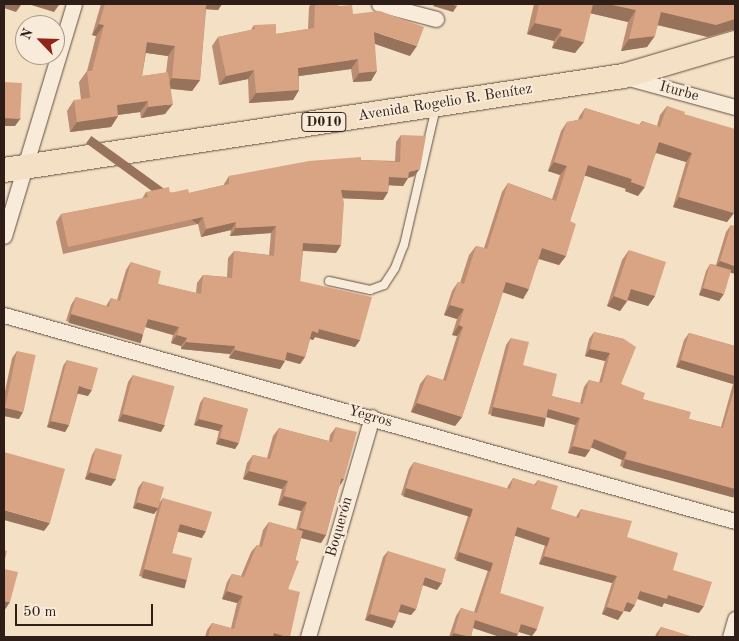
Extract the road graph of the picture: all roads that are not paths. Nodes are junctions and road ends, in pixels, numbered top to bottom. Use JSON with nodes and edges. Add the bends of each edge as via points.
{"nodes":[{"id":1,"x":74,"y":4,"type":"edge"},
{"id":2,"x":379,"y":4,"type":"edge"},
{"id":3,"x":436,"y":19,"type":"dead end"},
{"id":4,"x":735,"y":43,"type":"edge"},
{"id":5,"x":624,"y":76,"type":"junction"},
{"id":6,"x":437,"y":104,"type":"junction"},
{"id":7,"x":735,"y":107,"type":"edge"},
{"id":8,"x":14,"y":168,"type":"edge"},
{"id":9,"x":4,"y":236,"type":"edge"},
{"id":10,"x":328,"y":281,"type":"dead end"},
{"id":11,"x":4,"y":316,"type":"edge"},
{"id":12,"x":372,"y":417,"type":"junction"},
{"id":13,"x":735,"y":521,"type":"edge"},
{"id":14,"x":735,"y":619,"type":"edge"},
{"id":15,"x":308,"y":637,"type":"edge"},
{"id":16,"x":730,"y":637,"type":"edge"}],
"edges":[{"from":1,"to":8,"type":"street"},
{"from":2,"to":3,"type":"street"},
{"from":4,"to":5,"type":"main road","name":"Avenida Rogelio R. Benítez","number":"D010"},
{"from":5,"to":6,"type":"main road","name":"Avenida Rogelio R. Benítez","number":"D010"},
{"from":5,"to":7,"type":"street","name":"Iturbe"},
{"from":6,"to":8,"type":"main road","name":"Avenida Rogelio R. Benítez","number":"D010"},
{"from":6,"to":10,"type":"lane","via":[[404,244],[395,268],[384,285],[370,290]]},
{"from":8,"to":9,"type":"street"},
{"from":11,"to":12,"type":"street","name":"Yegros"},
{"from":12,"to":13,"type":"street","name":"Yegros"},
{"from":12,"to":15,"type":"street","name":"Boquerón"},
{"from":14,"to":16,"type":"street"}]}
